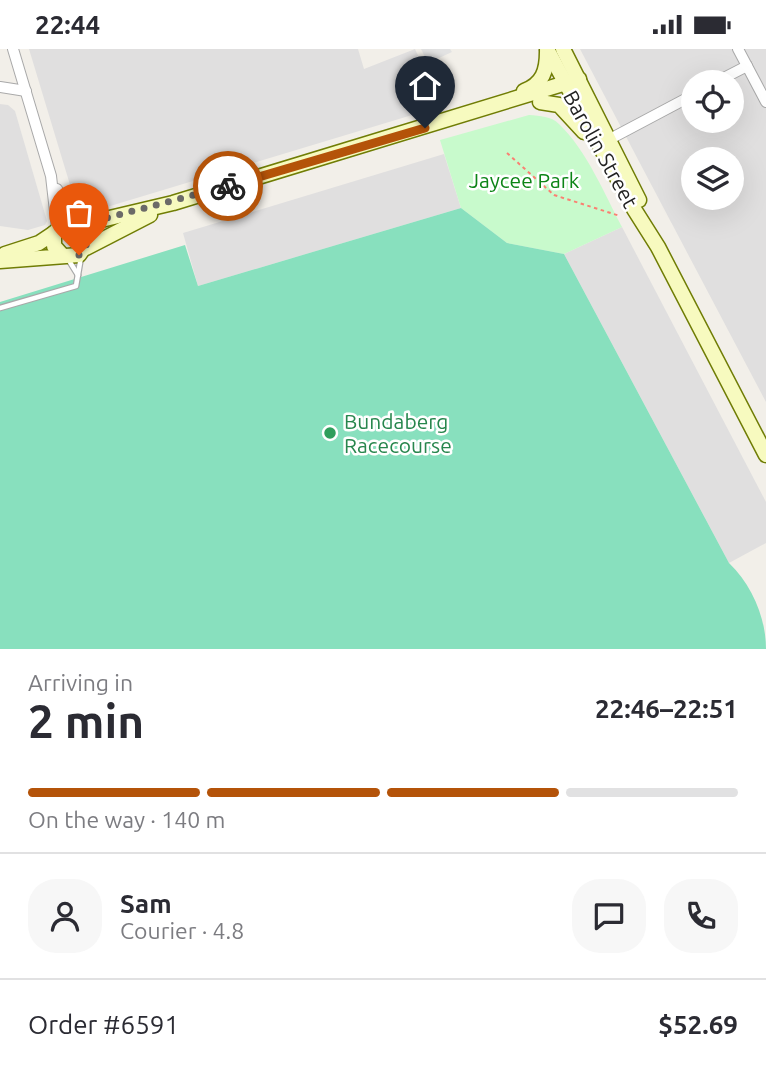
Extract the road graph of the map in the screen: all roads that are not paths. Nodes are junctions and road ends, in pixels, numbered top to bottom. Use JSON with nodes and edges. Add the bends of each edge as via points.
{"nodes":[{"id":1,"x":13,"y":49,"type":"edge"},
{"id":2,"x":547,"y":49,"type":"edge"},
{"id":3,"x":563,"y":49,"type":"edge"},
{"id":4,"x":738,"y":49,"type":"edge"},
{"id":5,"x":747,"y":66,"type":"junction"},
{"id":6,"x":739,"y":70,"type":"edge"},
{"id":7,"x":575,"y":86,"type":"junction"},
{"id":8,"x":0,"y":87,"type":"edge"},
{"id":9,"x":26,"y":91,"type":"junction"},
{"id":10,"x":540,"y":101,"type":"junction"},
{"id":11,"x":681,"y":101,"type":"edge"},
{"id":12,"x":766,"y":102,"type":"edge"},
{"id":13,"x":494,"y":104,"type":"junction"},
{"id":14,"x":450,"y":121,"type":"junction"},
{"id":15,"x":610,"y":139,"type":"junction"},
{"id":16,"x":51,"y":176,"type":"junction"},
{"id":17,"x":622,"y":188,"type":"junction"},
{"id":18,"x":173,"y":203,"type":"junction"},
{"id":19,"x":78,"y":224,"type":"junction"},
{"id":20,"x":55,"y":231,"type":"junction"},
{"id":21,"x":658,"y":247,"type":"junction"},
{"id":22,"x":84,"y":251,"type":"junction"},
{"id":23,"x":65,"y":256,"type":"junction"},
{"id":24,"x":0,"y":258,"type":"edge"},
{"id":25,"x":78,"y":276,"type":"junction"},
{"id":26,"x":0,"y":308,"type":"edge"},
{"id":27,"x":765,"y":451,"type":"edge"}],
"edges":[{"from":1,"to":9,"type":"street"},
{"from":2,"to":7,"type":"street","name":"Barolin Street"},
{"from":2,"to":13,"type":"street","via":[[547,66],[539,81]]},
{"from":3,"to":7,"type":"street","name":"Barolin Street"},
{"from":4,"to":5,"type":"street"},
{"from":5,"to":6,"type":"street"},
{"from":5,"to":12,"type":"street"},
{"from":7,"to":10,"type":"street"},
{"from":7,"to":13,"type":"street"},
{"from":7,"to":15,"type":"street","name":"Barolin Street"},
{"from":7,"to":17,"type":"street","name":"Barolin Street"},
{"from":8,"to":9,"type":"street"},
{"from":9,"to":16,"type":"street"},
{"from":10,"to":14,"type":"street"},
{"from":10,"to":17,"type":"street","via":[[559,105],[573,119]]},
{"from":11,"to":15,"type":"street"},
{"from":13,"to":14,"type":"street"},
{"from":14,"to":18,"type":"street"},
{"from":15,"to":21,"type":"street","name":"Barolin Street"},
{"from":16,"to":19,"type":"street"},
{"from":16,"to":20,"type":"street"},
{"from":17,"to":21,"type":"street","name":"Barolin Street"},
{"from":18,"to":19,"type":"street"},
{"from":18,"to":22,"type":"street"},
{"from":19,"to":20,"type":"street","via":[[66,223]]},
{"from":19,"to":22,"type":"street","via":[[88,236]]},
{"from":20,"to":23,"type":"street","via":[[54,246]]},
{"from":20,"to":24,"type":"street","via":[[39,243]]},
{"from":21,"to":27,"type":"street","name":"Barolin Street"},
{"from":22,"to":23,"type":"street"},
{"from":22,"to":25,"type":"lane"},
{"from":23,"to":24,"type":"street"},
{"from":23,"to":25,"type":"lane"},
{"from":25,"to":26,"type":"lane","via":[[74,287]]}]}
